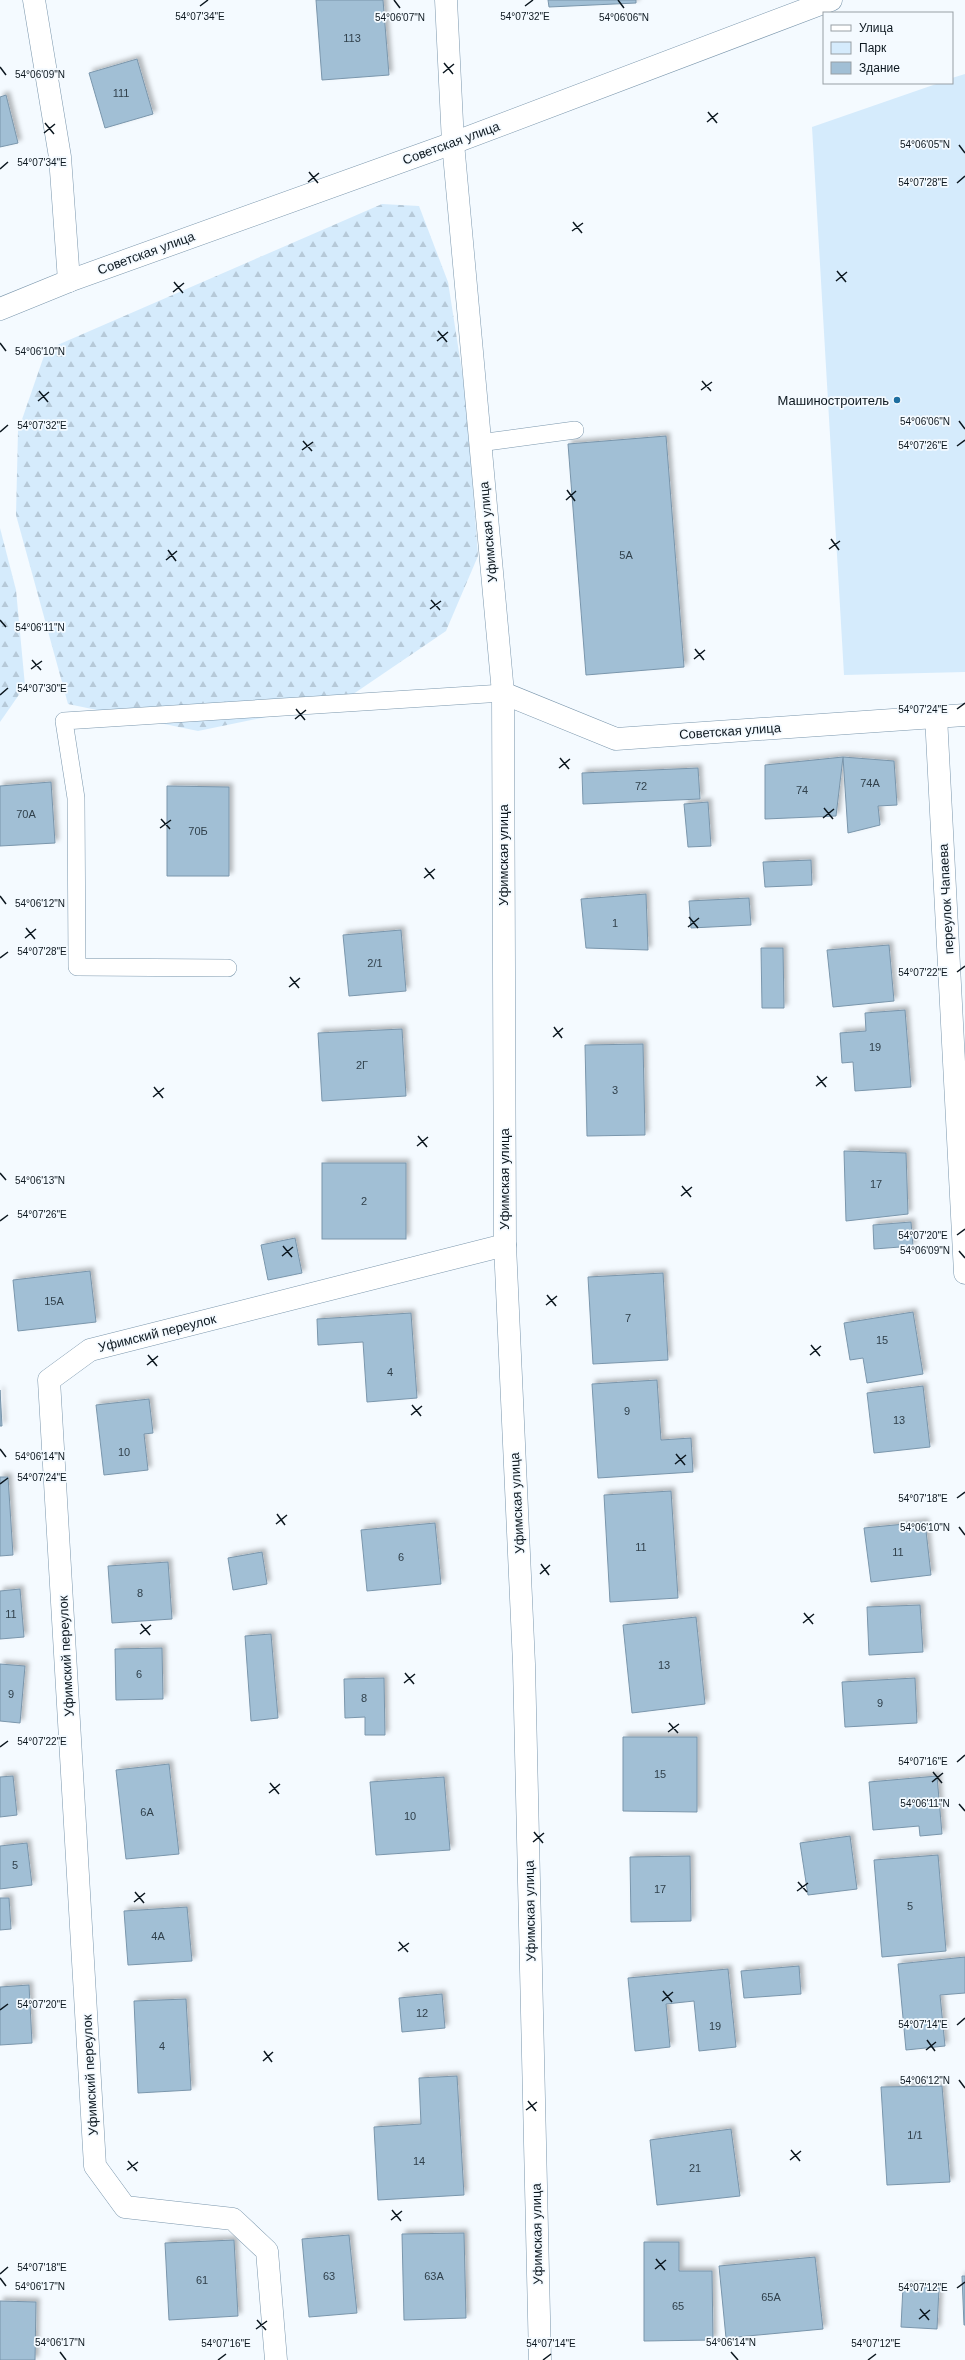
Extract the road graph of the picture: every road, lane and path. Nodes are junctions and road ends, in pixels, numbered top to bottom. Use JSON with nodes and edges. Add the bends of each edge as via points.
{"nodes":[{"id":1,"x":34,"y":0,"type":"edge"},
{"id":2,"x":446,"y":0,"type":"edge"},
{"id":3,"x":831,"y":0,"type":"edge"},
{"id":4,"x":453,"y":143,"type":"junction"},
{"id":5,"x":69,"y":281,"type":"junction"},
{"id":6,"x":0,"y":309,"type":"edge"},
{"id":7,"x":575,"y":430,"type":"dead end"},
{"id":8,"x":479,"y":443,"type":"junction"},
{"id":9,"x":503,"y":693,"type":"junction"},
{"id":10,"x":936,"y":716,"type":"junction"},
{"id":11,"x":965,"y":716,"type":"edge"},
{"id":12,"x":228,"y":968,"type":"dead end"},
{"id":13,"x":505,"y":1245,"type":"junction"},
{"id":14,"x":965,"y":1273,"type":"edge"},
{"id":15,"x":276,"y":2360,"type":"edge"},
{"id":16,"x":540,"y":2360,"type":"edge"}],
"edges":[{"from":1,"to":5,"type":"street","via":[[60,157]]},
{"from":2,"to":4,"type":"street","name":"Уфимская улица"},
{"from":3,"to":4,"type":"street","name":"Советская улица"},
{"from":4,"to":5,"type":"street","name":"Советская улица"},
{"from":4,"to":8,"type":"street","name":"Уфимская улица"},
{"from":5,"to":6,"type":"street","name":"Советская улица"},
{"from":7,"to":8,"type":"lane"},
{"from":8,"to":9,"type":"street","name":"Уфимская улица"},
{"from":9,"to":10,"type":"street","name":"Советская улица","via":[[616,738]]},
{"from":9,"to":12,"type":"lane","via":[[64,721],[76,798],[77,967]]},
{"from":9,"to":13,"type":"street","name":"Уфимская улица"},
{"from":10,"to":11,"type":"street","name":"Советская улица"},
{"from":10,"to":14,"type":"street","name":"переулок Чапаева"},
{"from":13,"to":15,"type":"street","name":"Уфимский переулок","via":[[90,1350],[49,1380],[95,2166],[125,2207],[233,2219],[267,2251]]},
{"from":13,"to":16,"type":"street","name":"Уфимская улица","via":[[524,1664]]}]}
